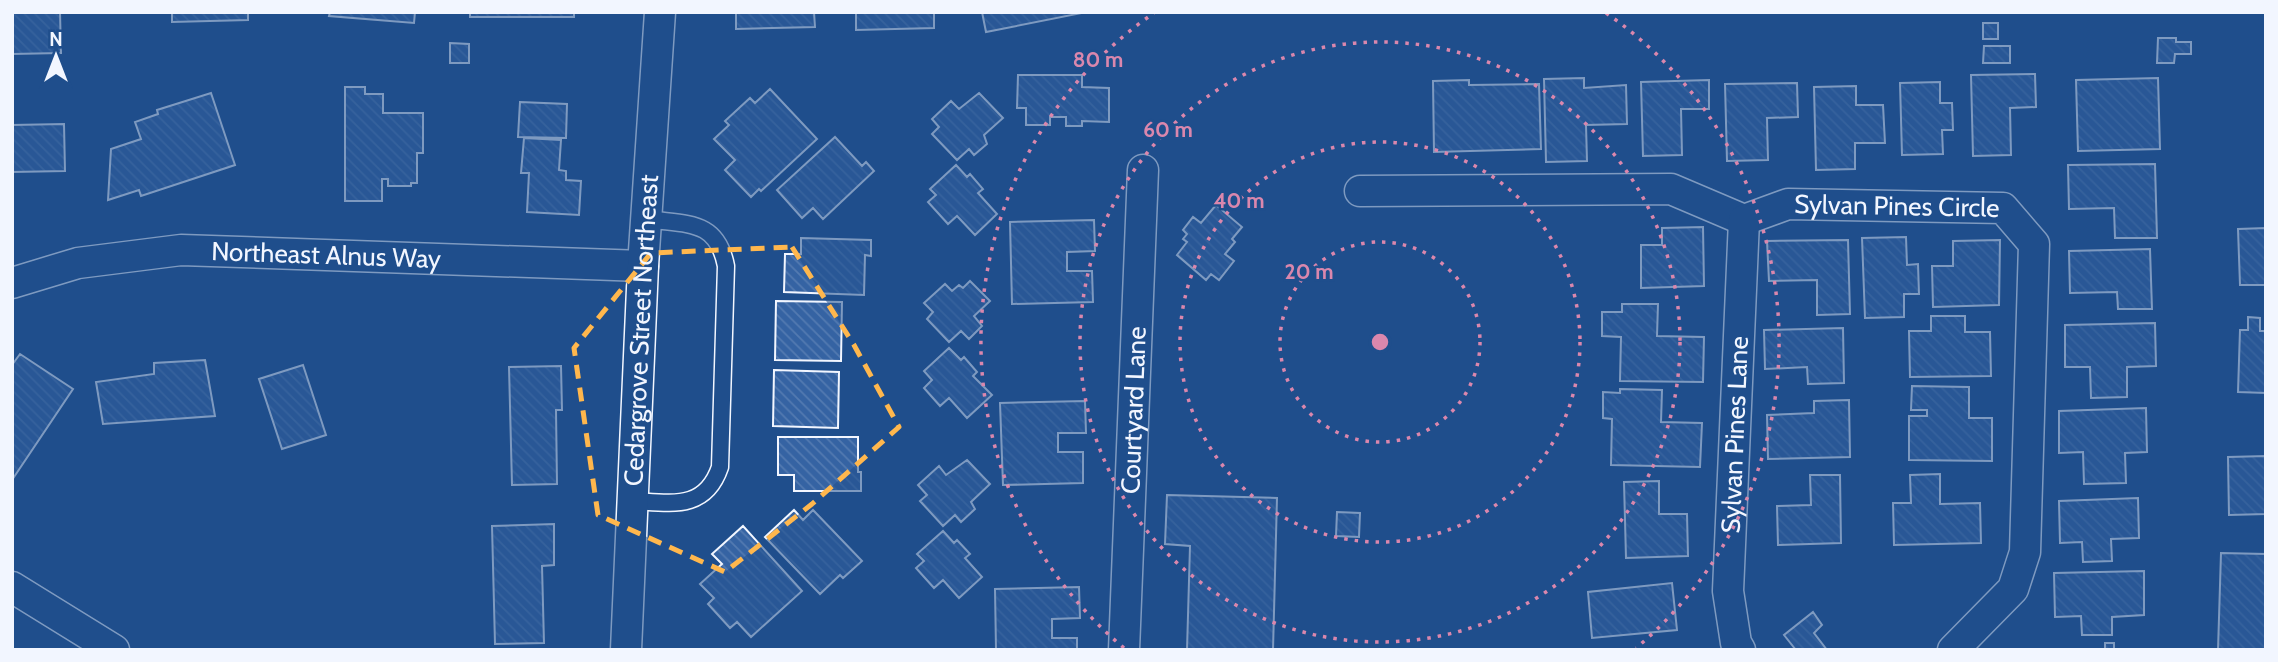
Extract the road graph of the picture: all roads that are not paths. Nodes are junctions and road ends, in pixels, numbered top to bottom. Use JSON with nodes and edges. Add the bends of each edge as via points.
{"nodes":[{"id":1,"x":660,"y":12,"type":"edge"},
{"id":2,"x":1143,"y":170,"type":"dead end"},
{"id":3,"x":1360,"y":191,"type":"dead end"},
{"id":4,"x":647,"y":219,"type":"junction"},
{"id":5,"x":1744,"y":220,"type":"junction"},
{"id":6,"x":643,"y":266,"type":"junction"},
{"id":7,"x":12,"y":283,"type":"edge"},
{"id":8,"x":633,"y":501,"type":"junction"},
{"id":9,"x":12,"y":587,"type":"edge"},
{"id":10,"x":114,"y":650,"type":"edge"},
{"id":11,"x":626,"y":650,"type":"edge"},
{"id":12,"x":1124,"y":650,"type":"edge"},
{"id":13,"x":1740,"y":650,"type":"edge"},
{"id":14,"x":1953,"y":650,"type":"edge"}],
"edges":[{"from":1,"to":4,"type":"street","name":"Cedargrove Street Northeast"},
{"from":2,"to":12,"type":"street","name":"Courtyard Lane"},
{"from":3,"to":5,"type":"street","via":[[1671,189]]},
{"from":4,"to":6,"type":"street","name":"Cedargrove Street Northeast"},
{"from":4,"to":8,"type":"lane","via":[[701,227],[723,248],[720,467],[715,483],[700,496],[681,503]]},
{"from":5,"to":13,"type":"street","name":"Sylvan Pines Lane","via":[[1728,590]]},
{"from":5,"to":14,"type":"street","name":"Sylvan Pines Circle","via":[[1788,204],[2003,208],[2034,244],[2025,552],[2012,589]]},
{"from":6,"to":7,"type":"street","name":"Northeast Alnus Way","via":[[181,250],[78,262]]},
{"from":6,"to":8,"type":"street","name":"Cedargrove Street Northeast"},
{"from":8,"to":11,"type":"street","name":"Cedargrove Street Northeast"},
{"from":9,"to":10,"type":"street"}]}
